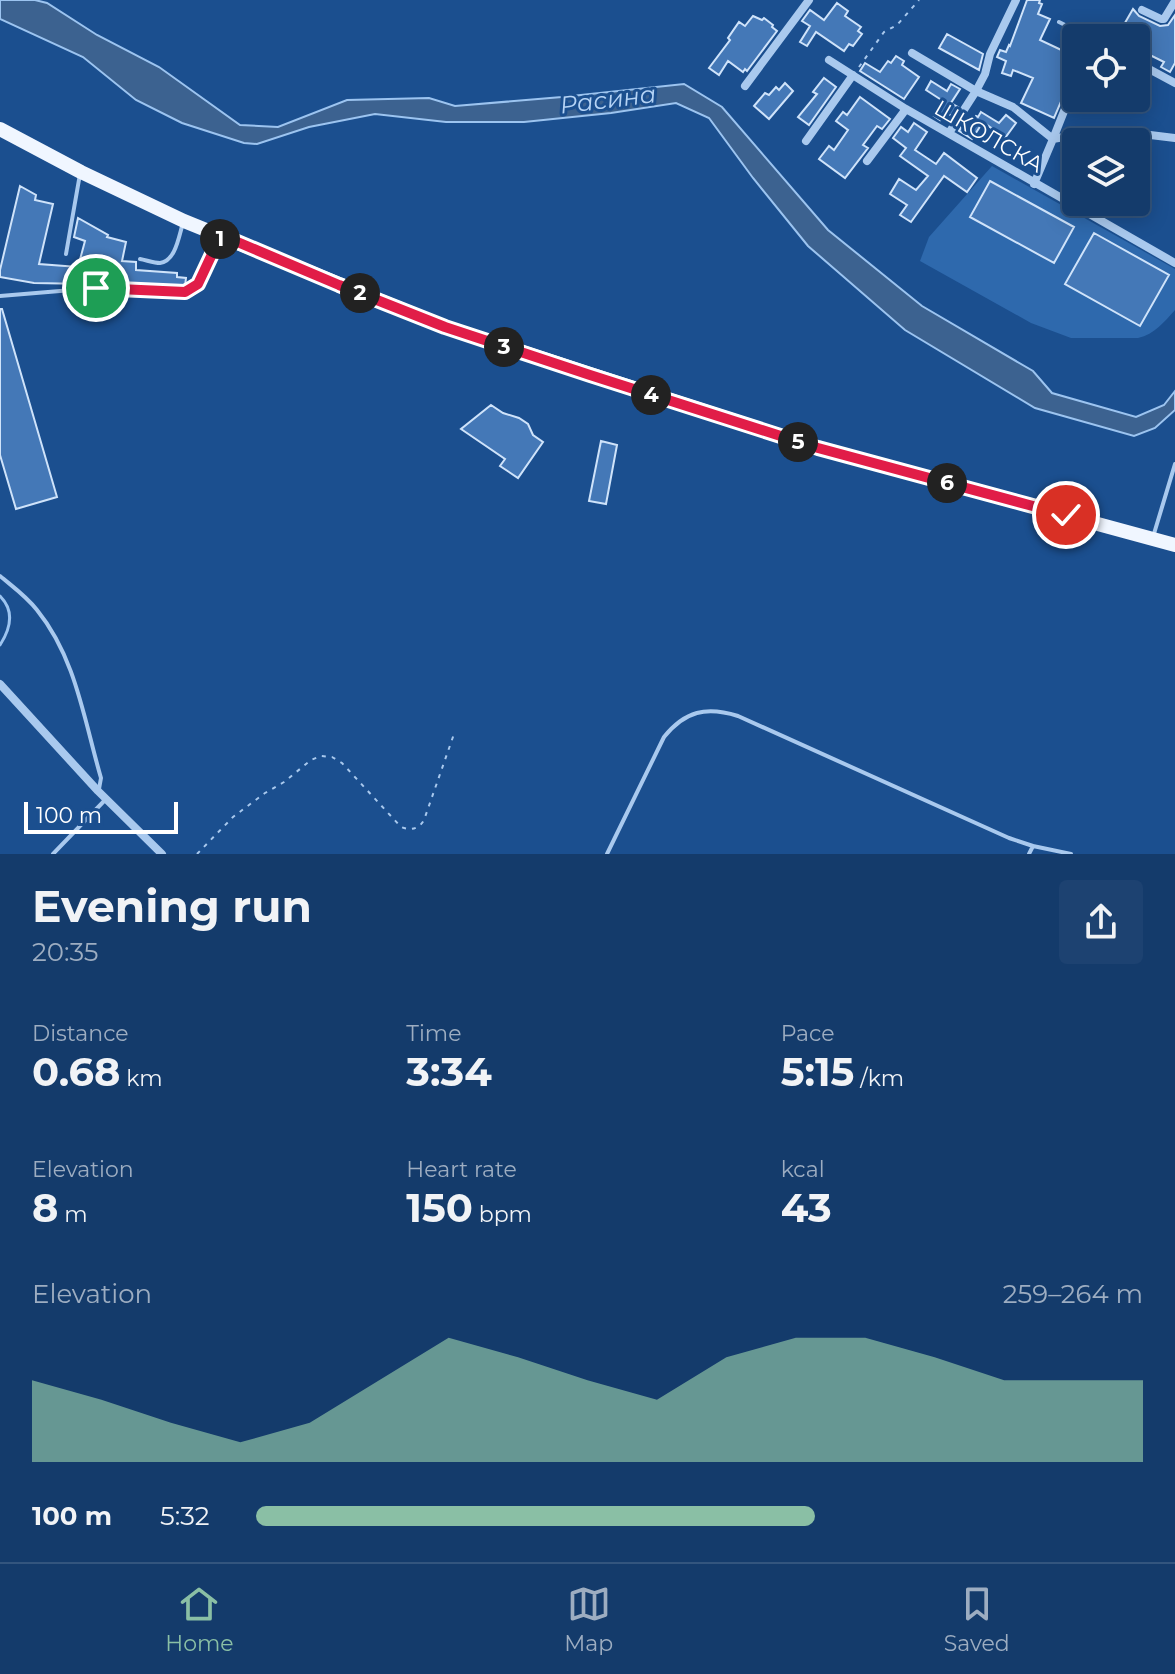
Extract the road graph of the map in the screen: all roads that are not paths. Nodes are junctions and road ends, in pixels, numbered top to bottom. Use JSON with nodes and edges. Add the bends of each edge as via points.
{"nodes":[{"id":1,"x":809,"y":0,"type":"edge"},
{"id":2,"x":1016,"y":0,"type":"edge"},
{"id":3,"x":1175,"y":1,"type":"edge"},
{"id":4,"x":1142,"y":10,"type":"dead end"},
{"id":5,"x":1059,"y":22,"type":"dead end"},
{"id":6,"x":1063,"y":24,"type":"edge"},
{"id":7,"x":912,"y":53,"type":"dead end"},
{"id":8,"x":829,"y":60,"type":"dead end"},
{"id":9,"x":1150,"y":70,"type":"edge"},
{"id":10,"x":853,"y":75,"type":"junction"},
{"id":11,"x":1175,"y":83,"type":"edge"},
{"id":12,"x":745,"y":86,"type":"dead end"},
{"id":13,"x":976,"y":91,"type":"junction"},
{"id":14,"x":906,"y":109,"type":"junction"},
{"id":15,"x":1064,"y":112,"type":"edge"},
{"id":16,"x":0,"y":129,"type":"edge"},
{"id":17,"x":949,"y":133,"type":"junction"},
{"id":18,"x":1175,"y":138,"type":"edge"},
{"id":19,"x":1053,"y":139,"type":"junction"},
{"id":20,"x":806,"y":141,"type":"dead end"},
{"id":21,"x":867,"y":161,"type":"dead end"},
{"id":22,"x":81,"y":172,"type":"junction"},
{"id":23,"x":1034,"y":184,"type":"junction"},
{"id":24,"x":184,"y":221,"type":"junction"},
{"id":25,"x":221,"y":235,"type":"junction"},
{"id":26,"x":66,"y":254,"type":"dead end"},
{"id":27,"x":140,"y":259,"type":"dead end"},
{"id":28,"x":1175,"y":263,"type":"edge"},
{"id":29,"x":0,"y":296,"type":"edge"},
{"id":30,"x":1175,"y":464,"type":"edge"},
{"id":31,"x":1153,"y":540,"type":"junction"},
{"id":32,"x":1175,"y":545,"type":"edge"},
{"id":33,"x":0,"y":576,"type":"edge"},
{"id":34,"x":0,"y":684,"type":"edge"},
{"id":35,"x":98,"y":791,"type":"junction"},
{"id":36,"x":106,"y":799,"type":"junction"},
{"id":37,"x":1033,"y":846,"type":"junction"},
{"id":38,"x":53,"y":854,"type":"edge"},
{"id":39,"x":162,"y":854,"type":"edge"},
{"id":40,"x":607,"y":854,"type":"edge"},
{"id":41,"x":1029,"y":854,"type":"edge"},
{"id":42,"x":1071,"y":854,"type":"edge"}],
"edges":[{"from":1,"to":12,"type":"street"},
{"from":2,"to":13,"type":"street"},
{"from":3,"to":4,"type":"street","via":[[1164,19]]},
{"from":5,"to":6,"type":"lane"},
{"from":7,"to":13,"type":"street"},
{"from":8,"to":10,"type":"street","name":"ШКОЛСКА"},
{"from":9,"to":11,"type":"street"},
{"from":10,"to":14,"type":"street","name":"ШКОЛСКА"},
{"from":10,"to":20,"type":"street"},
{"from":13,"to":17,"type":"street"},
{"from":13,"to":19,"type":"street","via":[[1013,107]]},
{"from":14,"to":17,"type":"street","name":"ШКОЛСКА"},
{"from":14,"to":21,"type":"street"},
{"from":15,"to":19,"type":"street"},
{"from":16,"to":22,"type":"main road"},
{"from":17,"to":23,"type":"street","name":"ШКОЛСКА"},
{"from":18,"to":19,"type":"street","via":[[1086,133]]},
{"from":19,"to":23,"type":"street"},
{"from":22,"to":24,"type":"main road"},
{"from":22,"to":26,"type":"lane"},
{"from":23,"to":28,"type":"street","name":"ШКОЛСКА"},
{"from":24,"to":25,"type":"main road"},
{"from":24,"to":27,"type":"lane","via":[[168,260]]},
{"from":25,"to":29,"type":"lane","via":[[198,284],[185,292],[96,288]]},
{"from":25,"to":31,"type":"main road","via":[[445,327],[590,375],[818,448]]},
{"from":30,"to":31,"type":"lane"},
{"from":31,"to":32,"type":"main road"},
{"from":33,"to":35,"type":"lane","via":[[37,609],[62,650],[101,778]]},
{"from":34,"to":35,"type":"street"},
{"from":35,"to":36,"type":"street"},
{"from":36,"to":38,"type":"lane"},
{"from":36,"to":39,"type":"street"},
{"from":37,"to":40,"type":"lane","via":[[738,716],[712,710],[685,717],[664,737]]},
{"from":37,"to":41,"type":"lane"},
{"from":37,"to":42,"type":"lane"}]}
